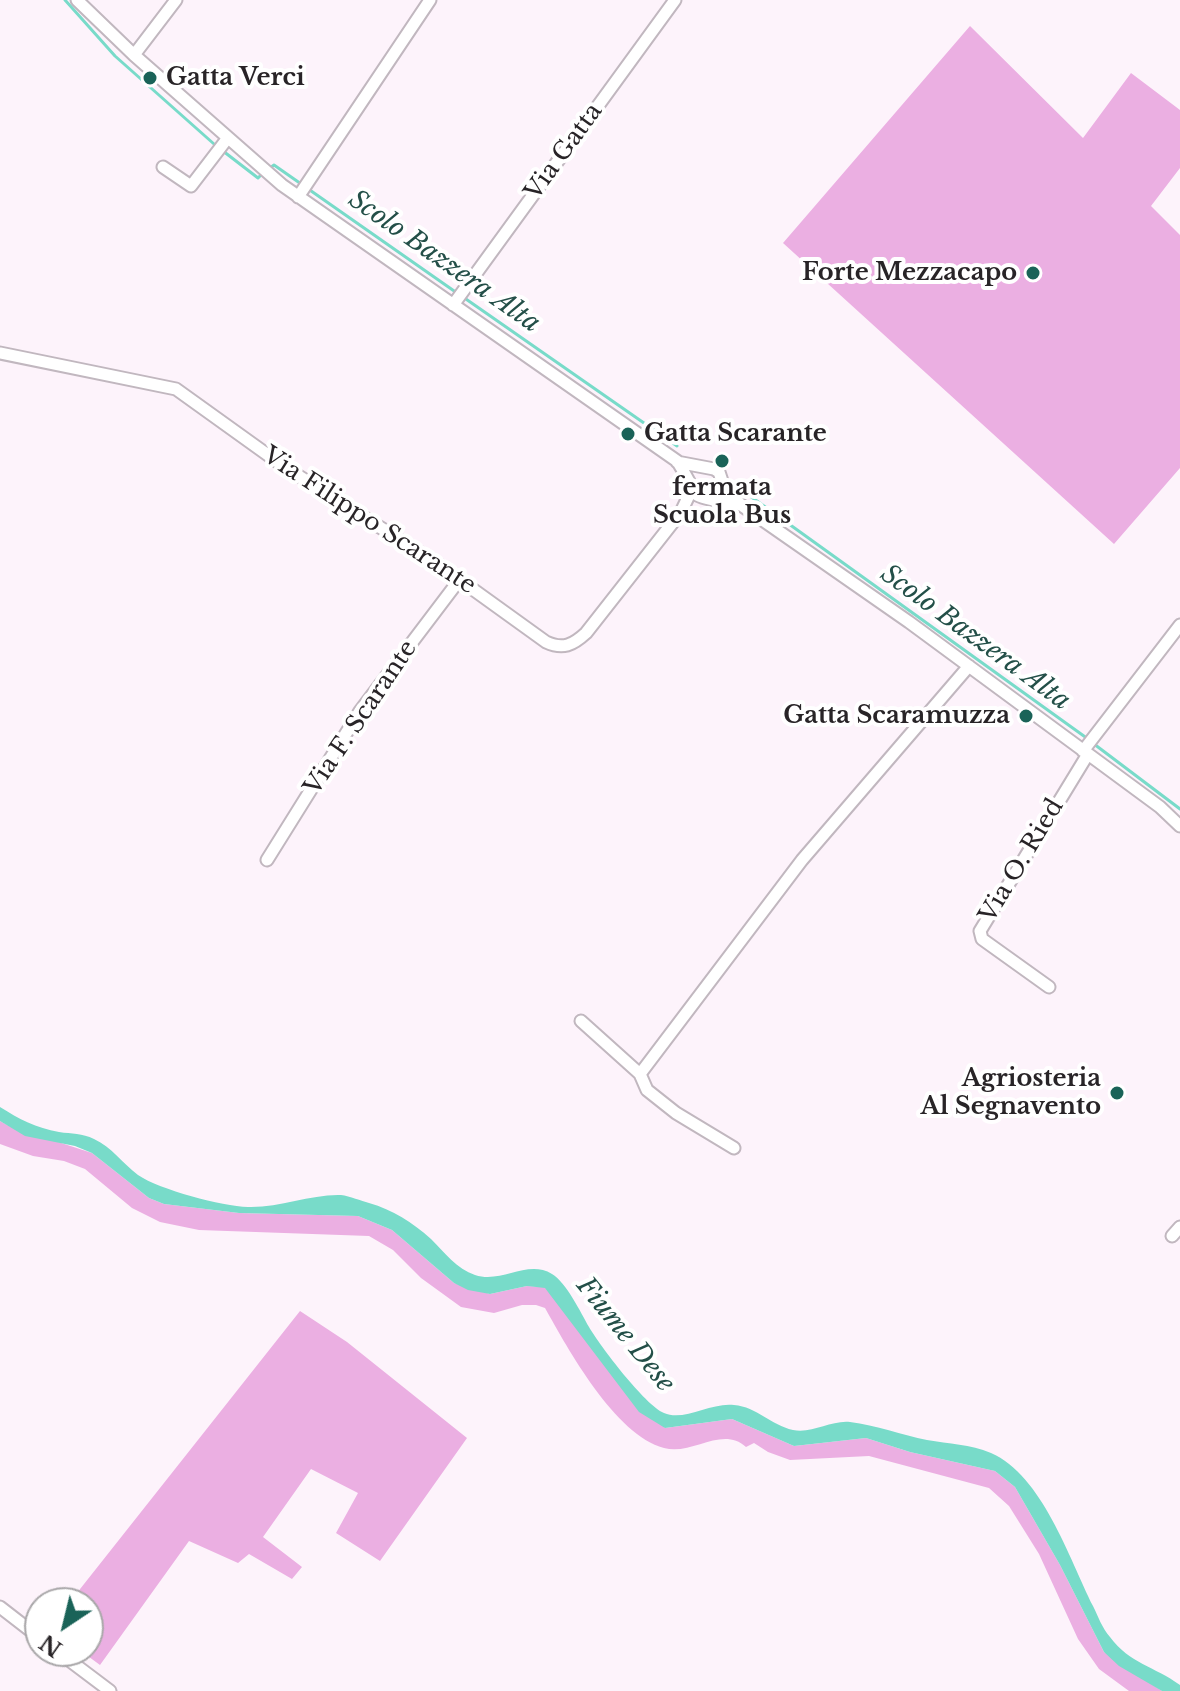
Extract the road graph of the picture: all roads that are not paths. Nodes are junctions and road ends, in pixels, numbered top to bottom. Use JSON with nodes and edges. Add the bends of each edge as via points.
{"nodes":[{"id":1,"x":77,"y":0,"type":"edge"},
{"id":2,"x":176,"y":0,"type":"edge"},
{"id":3,"x":430,"y":0,"type":"edge"},
{"id":4,"x":675,"y":0,"type":"edge"},
{"id":5,"x":134,"y":55,"type":"junction"},
{"id":6,"x":227,"y":139,"type":"junction"},
{"id":7,"x":163,"y":167,"type":"dead end"},
{"id":8,"x":302,"y":191,"type":"junction"},
{"id":9,"x":457,"y":299,"type":"junction"},
{"id":10,"x":0,"y":353,"type":"edge"},
{"id":11,"x":677,"y":461,"type":"junction"},
{"id":12,"x":702,"y":468,"type":"junction"},
{"id":13,"x":723,"y":484,"type":"junction"},
{"id":14,"x":692,"y":486,"type":"junction"},
{"id":15,"x":709,"y":498,"type":"junction"},
{"id":16,"x":741,"y":505,"type":"junction"},
{"id":17,"x":681,"y":512,"type":"junction"},
{"id":18,"x":460,"y":579,"type":"junction"},
{"id":19,"x":1180,"y":625,"type":"edge"},
{"id":20,"x":969,"y":666,"type":"junction"},
{"id":21,"x":1085,"y":752,"type":"junction"},
{"id":22,"x":1180,"y":826,"type":"edge"},
{"id":23,"x":267,"y":860,"type":"dead end"},
{"id":24,"x":1049,"y":987,"type":"dead end"},
{"id":25,"x":581,"y":1021,"type":"dead end"},
{"id":26,"x":640,"y":1074,"type":"junction"},
{"id":27,"x":734,"y":1148,"type":"dead end"},
{"id":28,"x":0,"y":1607,"type":"edge"},
{"id":29,"x":24,"y":1626,"type":"edge"},
{"id":30,"x":78,"y":1667,"type":"edge"},
{"id":31,"x":110,"y":1691,"type":"edge"}],
"edges":[{"from":1,"to":5,"type":"street"},
{"from":2,"to":5,"type":"street"},
{"from":3,"to":8,"type":"street"},
{"from":4,"to":9,"type":"street","name":"Via Gatta"},
{"from":5,"to":6,"type":"street"},
{"from":6,"to":7,"type":"street","via":[[191,186]]},
{"from":6,"to":8,"type":"street"},
{"from":8,"to":9,"type":"street"},
{"from":9,"to":11,"type":"street"},
{"from":10,"to":18,"type":"street","name":"Via Filippo Scarante","via":[[176,389],[286,468]]},
{"from":11,"to":12,"type":"street"},
{"from":11,"to":14,"type":"street"},
{"from":12,"to":13,"type":"street","via":[[719,472]]},
{"from":12,"to":14,"type":"street"},
{"from":13,"to":15,"type":"street"},
{"from":13,"to":16,"type":"street"},
{"from":14,"to":15,"type":"street","via":[[696,494]]},
{"from":14,"to":17,"type":"street","name":"Via Filippo Scarante"},
{"from":15,"to":16,"type":"street"},
{"from":15,"to":17,"type":"street","name":"Via Filippo Scarante"},
{"from":16,"to":20,"type":"street"},
{"from":17,"to":18,"type":"street","name":"Via Filippo Scarante","via":[[586,633],[569,646],[546,642]]},
{"from":18,"to":23,"type":"street","name":"Via F. Scarante","via":[[360,711]]},
{"from":19,"to":21,"type":"street"},
{"from":20,"to":21,"type":"street"},
{"from":20,"to":26,"type":"street","via":[[816,844]]},
{"from":21,"to":22,"type":"street"},
{"from":21,"to":24,"type":"street","name":"Via O. Ried","via":[[980,931],[982,939]]},
{"from":25,"to":26,"type":"street"},
{"from":26,"to":27,"type":"street","via":[[647,1090],[676,1113]]},
{"from":28,"to":29,"type":"street"},
{"from":30,"to":31,"type":"street"}]}
